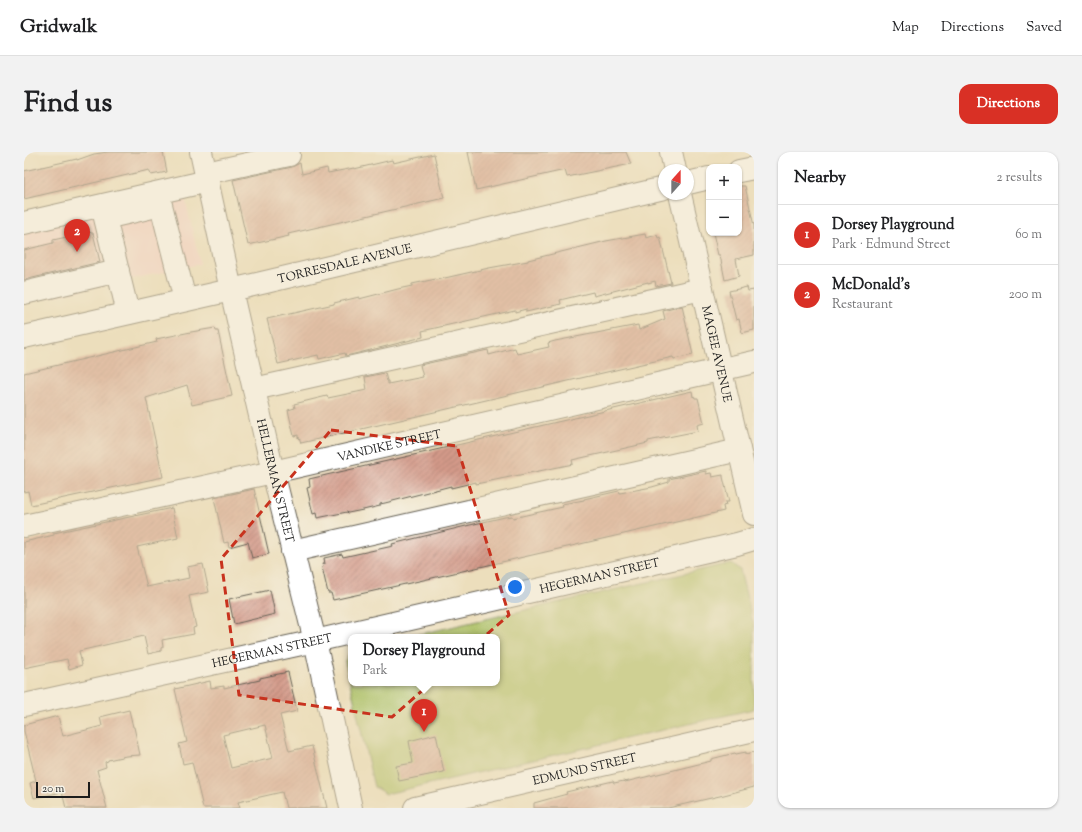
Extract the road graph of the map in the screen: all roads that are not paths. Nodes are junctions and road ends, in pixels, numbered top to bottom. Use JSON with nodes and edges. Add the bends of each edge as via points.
{"nodes":[{"id":1,"x":202,"y":152,"type":"edge"},
{"id":2,"x":671,"y":152,"type":"edge"},
{"id":3,"x":289,"y":155,"type":"dead end"},
{"id":4,"x":674,"y":164,"type":"edge"},
{"id":5,"x":754,"y":168,"type":"edge"},
{"id":6,"x":742,"y":170,"type":"edge"},
{"id":7,"x":207,"y":177,"type":"junction"},
{"id":8,"x":706,"y":179,"type":"edge"},
{"id":9,"x":694,"y":182,"type":"edge"},
{"id":10,"x":658,"y":189,"type":"edge"},
{"id":11,"x":681,"y":200,"type":"edge"},
{"id":12,"x":105,"y":218,"type":"junction"},
{"id":13,"x":24,"y":223,"type":"edge"},
{"id":14,"x":24,"y":236,"type":"edge"},
{"id":15,"x":118,"y":271,"type":"junction"},
{"id":16,"x":702,"y":289,"type":"junction"},
{"id":17,"x":231,"y":290,"type":"junction"},
{"id":18,"x":24,"y":293,"type":"edge"},
{"id":19,"x":185,"y":300,"type":"junction"},
{"id":20,"x":128,"y":313,"type":"junction"},
{"id":21,"x":24,"y":337,"type":"edge"},
{"id":22,"x":754,"y":362,"type":"edge"},
{"id":23,"x":721,"y":370,"type":"junction"},
{"id":24,"x":254,"y":389,"type":"junction"},
{"id":25,"x":739,"y":450,"type":"junction"},
{"id":26,"x":273,"y":472,"type":"junction"},
{"id":27,"x":754,"y":514,"type":"edge"},
{"id":28,"x":24,"y":526,"type":"edge"},
{"id":29,"x":754,"y":539,"type":"edge"},
{"id":30,"x":292,"y":551,"type":"junction"},
{"id":31,"x":314,"y":641,"type":"junction"},
{"id":32,"x":24,"y":705,"type":"edge"},
{"id":33,"x":754,"y":730,"type":"edge"},
{"id":34,"x":352,"y":808,"type":"edge"},
{"id":35,"x":415,"y":808,"type":"edge"}],
"edges":[{"from":1,"to":7,"type":"street","name":"HELLERMAN STREET"},
{"from":2,"to":4,"type":"street"},
{"from":3,"to":7,"type":"street"},
{"from":5,"to":6,"type":"street"},
{"from":7,"to":13,"type":"street"},
{"from":7,"to":17,"type":"street","name":"HELLERMAN STREET"},
{"from":8,"to":9,"type":"street"},
{"from":10,"to":17,"type":"street","name":"TORRESDALE AVENUE"},
{"from":11,"to":16,"type":"street","name":"MAGEE AVENUE"},
{"from":12,"to":14,"type":"street"},
{"from":12,"to":15,"type":"street"},
{"from":12,"to":19,"type":"street","via":[[161,205]]},
{"from":15,"to":18,"type":"street"},
{"from":15,"to":20,"type":"street"},
{"from":16,"to":23,"type":"street","name":"MAGEE AVENUE"},
{"from":16,"to":24,"type":"street"},
{"from":17,"to":19,"type":"street","name":"TORRESDALE AVENUE"},
{"from":17,"to":24,"type":"street","name":"HELLERMAN STREET"},
{"from":19,"to":20,"type":"street","name":"TORRESDALE AVENUE"},
{"from":20,"to":21,"type":"street","name":"TORRESDALE AVENUE"},
{"from":22,"to":23,"type":"street","name":"VANDIKE STREET"},
{"from":23,"to":25,"type":"street","name":"MAGEE AVENUE"},
{"from":23,"to":26,"type":"street","name":"VANDIKE STREET"},
{"from":24,"to":26,"type":"street","name":"HELLERMAN STREET"},
{"from":25,"to":27,"type":"street","name":"MAGEE AVENUE"},
{"from":25,"to":30,"type":"street"},
{"from":26,"to":28,"type":"street","name":"VANDIKE STREET"},
{"from":26,"to":30,"type":"street","name":"HELLERMAN STREET"},
{"from":29,"to":31,"type":"street","name":"HEGERMAN STREET"},
{"from":30,"to":31,"type":"street","name":"HELLERMAN STREET"},
{"from":31,"to":32,"type":"street","name":"HEGERMAN STREET"},
{"from":31,"to":34,"type":"street","name":"HELLERMAN STREET"},
{"from":33,"to":35,"type":"street","name":"EDMUND STREET"}]}
